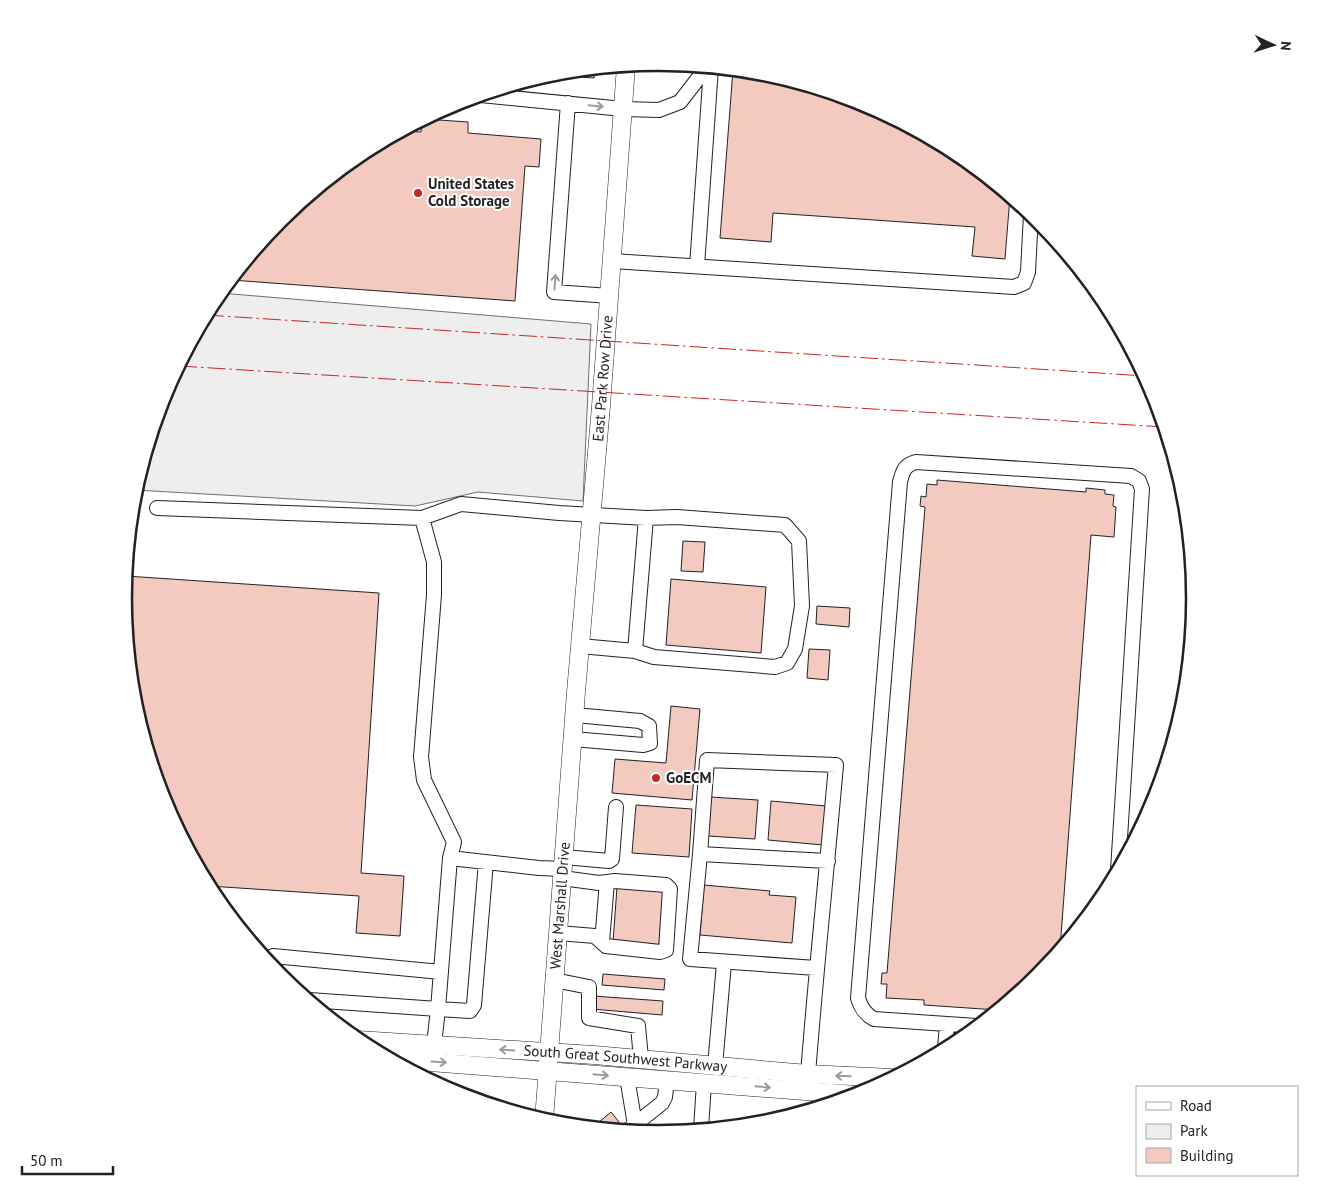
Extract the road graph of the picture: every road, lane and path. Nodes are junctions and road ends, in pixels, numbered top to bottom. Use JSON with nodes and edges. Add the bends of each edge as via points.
{"nodes":[{"id":1,"x":626,"y":72,"type":"edge"},
{"id":2,"x":704,"y":73,"type":"edge"},
{"id":3,"x":709,"y":74,"type":"edge"},
{"id":4,"x":498,"y":97,"type":"edge"},
{"id":5,"x":568,"y":103,"type":"junction"},
{"id":6,"x":623,"y":109,"type":"junction"},
{"id":7,"x":1030,"y":225,"type":"edge"},
{"id":8,"x":612,"y":261,"type":"junction"},
{"id":9,"x":697,"y":266,"type":"junction"},
{"id":10,"x":610,"y":296,"type":"junction"},
{"id":11,"x":157,"y":508,"type":"dead end"},
{"id":12,"x":592,"y":514,"type":"junction"},
{"id":13,"x":422,"y":518,"type":"junction"},
{"id":14,"x":646,"y":518,"type":"junction"},
{"id":15,"x":580,"y":646,"type":"junction"},
{"id":16,"x":635,"y":651,"type":"junction"},
{"id":17,"x":576,"y":692,"type":"joint"},
{"id":18,"x":575,"y":715,"type":"junction"},
{"id":19,"x":573,"y":739,"type":"junction"},
{"id":20,"x":616,"y":807,"type":"dead end"},
{"id":21,"x":1119,"y":853,"type":"edge"},
{"id":22,"x":700,"y":854,"type":"junction"},
{"id":23,"x":450,"y":858,"type":"junction"},
{"id":24,"x":828,"y":861,"type":"junction"},
{"id":25,"x":486,"y":862,"type":"junction"},
{"id":26,"x":563,"y":868,"type":"junction"},
{"id":27,"x":607,"y":882,"type":"junction"},
{"id":28,"x":558,"y":933,"type":"junction"},
{"id":29,"x":602,"y":942,"type":"junction"},
{"id":30,"x":274,"y":956,"type":"edge"},
{"id":31,"x":724,"y":963,"type":"junction"},
{"id":32,"x":816,"y":968,"type":"junction"},
{"id":33,"x":440,"y":972,"type":"junction"},
{"id":34,"x":554,"y":980,"type":"junction"},
{"id":35,"x":320,"y":1001,"type":"edge"},
{"id":36,"x":438,"y":1009,"type":"junction"},
{"id":37,"x":948,"y":1024,"type":"junction"},
{"id":38,"x":967,"y":1025,"type":"edge"},
{"id":39,"x":946,"y":1040,"type":"edge"},
{"id":40,"x":374,"y":1041,"type":"edge"},
{"id":41,"x":434,"y":1045,"type":"junction"},
{"id":42,"x":549,"y":1052,"type":"junction"},
{"id":43,"x":641,"y":1059,"type":"junction"},
{"id":44,"x":412,"y":1063,"type":"edge"},
{"id":45,"x":715,"y":1066,"type":"junction"},
{"id":46,"x":547,"y":1070,"type":"junction"},
{"id":47,"x":627,"y":1077,"type":"junction"},
{"id":48,"x":874,"y":1079,"type":"edge"},
{"id":49,"x":667,"y":1080,"type":"junction"},
{"id":50,"x":808,"y":1082,"type":"junction"},
{"id":51,"x":704,"y":1083,"type":"junction"},
{"id":52,"x":843,"y":1092,"type":"edge"},
{"id":53,"x":544,"y":1112,"type":"edge"},
{"id":54,"x":701,"y":1123,"type":"edge"},
{"id":55,"x":632,"y":1124,"type":"edge"},
{"id":56,"x":636,"y":1124,"type":"edge"}],
"edges":[{"from":1,"to":6,"type":"main road","name":"East Park Row Drive"},
{"from":2,"to":6,"type":"lane","via":[[680,102],[659,110]]},
{"from":3,"to":9,"type":"lane"},
{"from":4,"to":5,"type":"lane"},
{"from":5,"to":6,"type":"lane","one_way":true},
{"from":10,"to":5,"type":"lane","one_way":true,"via":[[554,292]]},
{"from":6,"to":8,"type":"main road","name":"East Park Row Drive"},
{"from":7,"to":9,"type":"lane","via":[[1028,272],[1024,283],[1014,287]]},
{"from":8,"to":9,"type":"lane"},
{"from":8,"to":10,"type":"main road","name":"East Park Row Drive"},
{"from":10,"to":12,"type":"main road","name":"East Park Row Drive"},
{"from":11,"to":13,"type":"lane"},
{"from":12,"to":13,"type":"lane","via":[[461,504]]},
{"from":12,"to":14,"type":"lane"},
{"from":12,"to":15,"type":"main road","name":"East Park Row Drive"},
{"from":13,"to":23,"type":"lane","via":[[434,562],[434,595],[421,757],[424,780],[454,842]]},
{"from":14,"to":16,"type":"lane"},
{"from":14,"to":16,"type":"lane","via":[[677,516],[785,525],[798,541],[802,606],[795,649],[787,663],[775,667],[654,657]]},
{"from":15,"to":16,"type":"lane"},
{"from":15,"to":17,"type":"main road","name":"East Park Row Drive"},
{"from":17,"to":18,"type":"main road","name":"West Marshall Drive"},
{"from":18,"to":19,"type":"main road","name":"West Marshall Drive"},
{"from":18,"to":19,"type":"lane","via":[[640,721],[649,726],[650,743]]},
{"from":19,"to":26,"type":"main road","name":"West Marshall Drive"},
{"from":20,"to":26,"type":"lane","via":[[612,860]]},
{"from":21,"to":37,"type":"lane","via":[[1142,489],[1139,482],[1131,476],[909,464],[903,470],[900,482],[858,998],[867,1015],[874,1019]]},
{"from":22,"to":24,"type":"lane"},
{"from":22,"to":24,"type":"lane","via":[[707,760],[836,765]]},
{"from":22,"to":31,"type":"lane","via":[[690,959]]},
{"from":23,"to":25,"type":"lane"},
{"from":23,"to":33,"type":"lane"},
{"from":24,"to":32,"type":"lane"},
{"from":25,"to":26,"type":"lane"},
{"from":25,"to":36,"type":"lane","via":[[474,1005],[470,1011]]},
{"from":26,"to":27,"type":"lane","via":[[599,883]]},
{"from":26,"to":28,"type":"main road","name":"West Marshall Drive"},
{"from":27,"to":29,"type":"lane"},
{"from":27,"to":29,"type":"lane","via":[[666,885],[670,889],[666,950],[606,946]]},
{"from":28,"to":29,"type":"lane","via":[[595,936]]},
{"from":28,"to":34,"type":"main road","name":"West Marshall Drive"},
{"from":30,"to":33,"type":"lane"},
{"from":31,"to":32,"type":"lane"},
{"from":31,"to":45,"type":"lane"},
{"from":32,"to":50,"type":"lane"},
{"from":33,"to":36,"type":"lane"},
{"from":34,"to":42,"type":"main road","name":"West Marshall Drive"},
{"from":34,"to":43,"type":"lane","via":[[589,987],[589,1018],[638,1026]]},
{"from":35,"to":36,"type":"lane"},
{"from":36,"to":41,"type":"lane"},
{"from":37,"to":38,"type":"lane"},
{"from":37,"to":39,"type":"lane"},
{"from":40,"to":41,"type":"main road","name":"South Great Southwest Parkway"},
{"from":42,"to":41,"type":"main road","name":"South Great Southwest Parkway","one_way":true},
{"from":42,"to":43,"type":"main road","name":"South Great Southwest Parkway"},
{"from":42,"to":46,"type":"main road","name":"West Marshall Drive"},
{"from":43,"to":45,"type":"main road","name":"South Great Southwest Parkway"},
{"from":44,"to":46,"type":"main road","name":"South Great Southwest Parkway","one_way":true},
{"from":45,"to":50,"type":"main road","name":"South Great Southwest Parkway"},
{"from":46,"to":47,"type":"main road","name":"South Great Southwest Parkway","one_way":true},
{"from":46,"to":53,"type":"main road","name":"West Marshall Drive"},
{"from":47,"to":49,"type":"main road","name":"South Great Southwest Parkway"},
{"from":47,"to":55,"type":"lane"},
{"from":48,"to":50,"type":"main road","name":"South Great Southwest Parkway","one_way":true},
{"from":49,"to":51,"type":"main road","name":"South Great Southwest Parkway"},
{"from":49,"to":56,"type":"lane","via":[[662,1103]]},
{"from":51,"to":50,"type":"main road","name":"South Great Southwest Parkway","one_way":true},
{"from":50,"to":52,"type":"main road","name":"South Great Southwest Parkway"},
{"from":51,"to":54,"type":"lane"}]}
